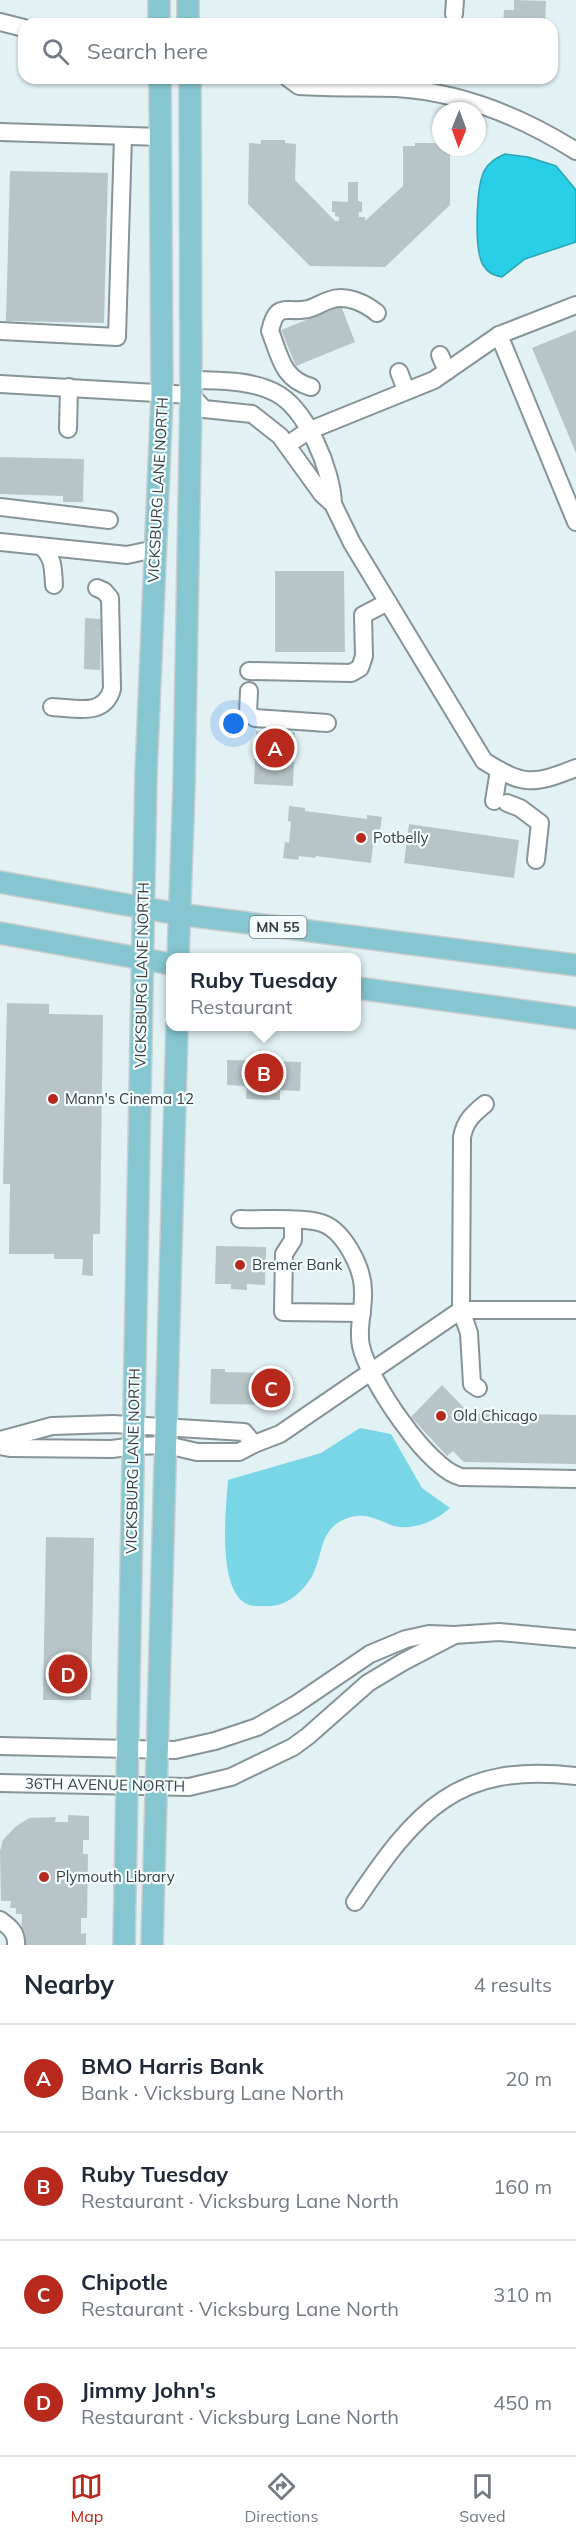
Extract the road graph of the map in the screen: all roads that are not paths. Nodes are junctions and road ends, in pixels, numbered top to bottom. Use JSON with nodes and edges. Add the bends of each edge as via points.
{"nodes":[{"id":1,"x":159,"y":0,"type":"edge"},
{"id":2,"x":188,"y":0,"type":"edge"},
{"id":3,"x":159,"y":18,"type":"edge"},
{"id":4,"x":188,"y":18,"type":"edge"},
{"id":5,"x":0,"y":22,"type":"edge"},
{"id":6,"x":18,"y":26,"type":"edge"},
{"id":7,"x":160,"y":84,"type":"edge"},
{"id":8,"x":190,"y":84,"type":"edge"},
{"id":9,"x":296,"y":84,"type":"edge"},
{"id":10,"x":0,"y":132,"type":"edge"},
{"id":11,"x":123,"y":136,"type":"junction"},
{"id":12,"x":162,"y":137,"type":"junction"},
{"id":13,"x":576,"y":151,"type":"edge"},
{"id":14,"x":576,"y":305,"type":"edge"},
{"id":15,"x":377,"y":313,"type":"dead end"},
{"id":16,"x":0,"y":331,"type":"edge"},
{"id":17,"x":499,"y":335,"type":"junction"},
{"id":18,"x":440,"y":355,"type":"dead end"},
{"id":19,"x":447,"y":371,"type":"junction"},
{"id":20,"x":399,"y":372,"type":"dead end"},
{"id":21,"x":0,"y":384,"type":"edge"},
{"id":22,"x":69,"y":387,"type":"junction"},
{"id":23,"x":311,"y":387,"type":"dead end"},
{"id":24,"x":406,"y":390,"type":"junction"},
{"id":25,"x":162,"y":395,"type":"junction"},
{"id":26,"x":191,"y":395,"type":"junction"},
{"id":27,"x":68,"y":429,"type":"dead end"},
{"id":28,"x":308,"y":431,"type":"junction"},
{"id":29,"x":286,"y":445,"type":"junction"},
{"id":30,"x":333,"y":504,"type":"junction"},
{"id":31,"x":0,"y":507,"type":"edge"},
{"id":32,"x":109,"y":520,"type":"dead end"},
{"id":33,"x":576,"y":522,"type":"edge"},
{"id":34,"x":0,"y":542,"type":"edge"},
{"id":35,"x":42,"y":547,"type":"junction"},
{"id":36,"x":155,"y":549,"type":"junction"},
{"id":37,"x":54,"y":585,"type":"dead end"},
{"id":38,"x":97,"y":588,"type":"dead end"},
{"id":39,"x":388,"y":602,"type":"junction"},
{"id":40,"x":249,"y":670,"type":"dead end"},
{"id":41,"x":249,"y":691,"type":"dead end"},
{"id":42,"x":52,"y":707,"type":"dead end"},
{"id":43,"x":327,"y":723,"type":"dead end"},
{"id":44,"x":576,"y":768,"type":"edge"},
{"id":45,"x":499,"y":770,"type":"junction"},
{"id":46,"x":536,"y":860,"type":"dead end"},
{"id":47,"x":0,"y":882,"type":"edge"},
{"id":48,"x":144,"y":908,"type":"junction"},
{"id":49,"x":178,"y":914,"type":"junction"},
{"id":50,"x":0,"y":933,"type":"edge"},
{"id":51,"x":178,"y":953,"type":"edge"},
{"id":52,"x":142,"y":960,"type":"junction"},
{"id":53,"x":166,"y":963,"type":"edge"},
{"id":54,"x":576,"y":965,"type":"edge"},
{"id":55,"x":361,"y":989,"type":"edge"},
{"id":56,"x":576,"y":1018,"type":"edge"},
{"id":57,"x":177,"y":1031,"type":"edge"},
{"id":58,"x":486,"y":1104,"type":"dead end"},
{"id":59,"x":240,"y":1219,"type":"dead end"},
{"id":60,"x":293,"y":1221,"type":"junction"},
{"id":61,"x":461,"y":1310,"type":"junction"},
{"id":62,"x":576,"y":1310,"type":"edge"},
{"id":63,"x":362,"y":1313,"type":"junction"},
{"id":64,"x":372,"y":1371,"type":"junction"},
{"id":65,"x":478,"y":1388,"type":"dead end"},
{"id":66,"x":134,"y":1436,"type":"junction"},
{"id":67,"x":168,"y":1436,"type":"junction"},
{"id":68,"x":0,"y":1440,"type":"edge"},
{"id":69,"x":0,"y":1446,"type":"edge"},
{"id":70,"x":576,"y":1479,"type":"edge"},
{"id":71,"x":454,"y":1635,"type":"junction"},
{"id":72,"x":576,"y":1639,"type":"edge"},
{"id":73,"x":0,"y":1746,"type":"edge"},
{"id":74,"x":129,"y":1749,"type":"junction"},
{"id":75,"x":156,"y":1750,"type":"junction"},
{"id":76,"x":576,"y":1776,"type":"edge"},
{"id":77,"x":0,"y":1783,"type":"edge"},
{"id":78,"x":128,"y":1787,"type":"junction"},
{"id":79,"x":156,"y":1787,"type":"junction"},
{"id":80,"x":355,"y":1902,"type":"dead end"},
{"id":81,"x":0,"y":1920,"type":"edge"},
{"id":82,"x":16,"y":1945,"type":"edge"},
{"id":83,"x":124,"y":1945,"type":"edge"},
{"id":84,"x":152,"y":1945,"type":"edge"}],
"edges":[{"from":1,"to":3,"type":"main road"},
{"from":2,"to":4,"type":"main road"},
{"from":5,"to":6,"type":"street"},
{"from":7,"to":12,"type":"main road","name":"VICKSBURG LANE NORTH"},
{"from":8,"to":26,"type":"main road","name":"VICKSBURG LANE NORTH"},
{"from":9,"to":13,"type":"street","via":[[397,88],[454,97],[507,113]]},
{"from":10,"to":11,"type":"street"},
{"from":11,"to":12,"type":"street"},
{"from":11,"to":16,"type":"street","via":[[117,337]]},
{"from":12,"to":25,"type":"main road","name":"VICKSBURG LANE NORTH"},
{"from":14,"to":17,"type":"street"},
{"from":15,"to":23,"type":"street","via":[[367,304],[341,298],[275,314],[270,331],[285,371],[294,381]]},
{"from":17,"to":19,"type":"street"},
{"from":17,"to":33,"type":"street"},
{"from":18,"to":19,"type":"street"},
{"from":19,"to":24,"type":"street"},
{"from":20,"to":24,"type":"street"},
{"from":21,"to":22,"type":"street"},
{"from":22,"to":25,"type":"street"},
{"from":22,"to":27,"type":"street"},
{"from":24,"to":28,"type":"street"},
{"from":25,"to":26,"type":"street"},
{"from":25,"to":36,"type":"main road","name":"VICKSBURG LANE NORTH"},
{"from":26,"to":28,"type":"street","via":[[195,380],[244,382],[275,392],[301,414]]},
{"from":26,"to":29,"type":"street","via":[[204,409],[252,414]]},
{"from":26,"to":49,"type":"main road","name":"VICKSBURG LANE NORTH"},
{"from":28,"to":29,"type":"street"},
{"from":28,"to":30,"type":"street","via":[[317,446]]},
{"from":29,"to":30,"type":"street"},
{"from":30,"to":39,"type":"street"},
{"from":31,"to":32,"type":"street"},
{"from":34,"to":35,"type":"street"},
{"from":35,"to":36,"type":"street","via":[[127,555]]},
{"from":35,"to":37,"type":"street","via":[[53,562]]},
{"from":36,"to":48,"type":"main road","name":"VICKSBURG LANE NORTH"},
{"from":38,"to":42,"type":"street","via":[[110,598],[109,698],[96,708]]},
{"from":39,"to":40,"type":"street","via":[[363,615],[364,656],[360,668],[351,673]]},
{"from":39,"to":45,"type":"street","via":[[484,761]]},
{"from":41,"to":43,"type":"street","via":[[248,713],[255,718]]},
{"from":44,"to":45,"type":"street","via":[[543,781],[511,778]]},
{"from":45,"to":46,"type":"street","via":[[500,802],[520,808],[540,823]]},
{"from":47,"to":48,"type":"main road","number":"MN 55"},
{"from":48,"to":49,"type":"main road","number":"MN 55"},
{"from":48,"to":52,"type":"main road","name":"VICKSBURG LANE NORTH"},
{"from":49,"to":51,"type":"main road","name":"VICKSBURG LANE NORTH"},
{"from":49,"to":54,"type":"main road","number":"MN 55"},
{"from":50,"to":52,"type":"main road"},
{"from":52,"to":53,"type":"main road"},
{"from":52,"to":66,"type":"main road","name":"VICKSBURG LANE NORTH"},
{"from":55,"to":56,"type":"main road"},
{"from":57,"to":67,"type":"main road","name":"VICKSBURG LANE NORTH"},
{"from":58,"to":61,"type":"street","via":[[472,1114],[462,1137]]},
{"from":59,"to":60,"type":"street"},
{"from":60,"to":63,"type":"street","via":[[320,1222],[349,1245],[362,1276]]},
{"from":60,"to":63,"type":"street","via":[[292,1240],[284,1254],[283,1312]]},
{"from":61,"to":62,"type":"street"},
{"from":61,"to":64,"type":"street"},
{"from":61,"to":65,"type":"street","via":[[469,1333],[472,1384]]},
{"from":63,"to":64,"type":"street","via":[[360,1345]]},
{"from":64,"to":67,"type":"street","via":[[280,1434],[239,1452],[197,1452]]},
{"from":64,"to":70,"type":"street","via":[[406,1429],[452,1475]]},
{"from":66,"to":67,"type":"street"},
{"from":66,"to":68,"type":"street","via":[[113,1424],[52,1426]]},
{"from":66,"to":69,"type":"street","via":[[112,1449]]},
{"from":66,"to":74,"type":"main road","name":"VICKSBURG LANE NORTH"},
{"from":67,"to":75,"type":"main road","name":"VICKSBURG LANE NORTH"},
{"from":71,"to":72,"type":"street","name":"36TH AVENUE NORTH","via":[[499,1632]]},
{"from":71,"to":75,"type":"street","name":"36TH AVENUE NORTH","via":[[429,1634],[389,1645],[257,1727],[175,1750]]},
{"from":71,"to":79,"type":"street","name":"36TH AVENUE NORTH","via":[[383,1674],[308,1736],[261,1764],[231,1778],[202,1785]]},
{"from":73,"to":74,"type":"street","name":"36TH AVENUE NORTH"},
{"from":74,"to":75,"type":"street","name":"36TH AVENUE NORTH"},
{"from":74,"to":78,"type":"main road","name":"VICKSBURG LANE NORTH"},
{"from":75,"to":79,"type":"main road","name":"VICKSBURG LANE NORTH"},
{"from":76,"to":80,"type":"street","via":[[525,1773],[460,1789],[407,1829]]},
{"from":77,"to":78,"type":"street","name":"36TH AVENUE NORTH"},
{"from":78,"to":79,"type":"street","name":"36TH AVENUE NORTH"},
{"from":78,"to":83,"type":"main road","name":"VICKSBURG LANE NORTH"},
{"from":79,"to":84,"type":"main road","name":"VICKSBURG LANE NORTH"},
{"from":81,"to":82,"type":"street","via":[[16,1937]]}]}
